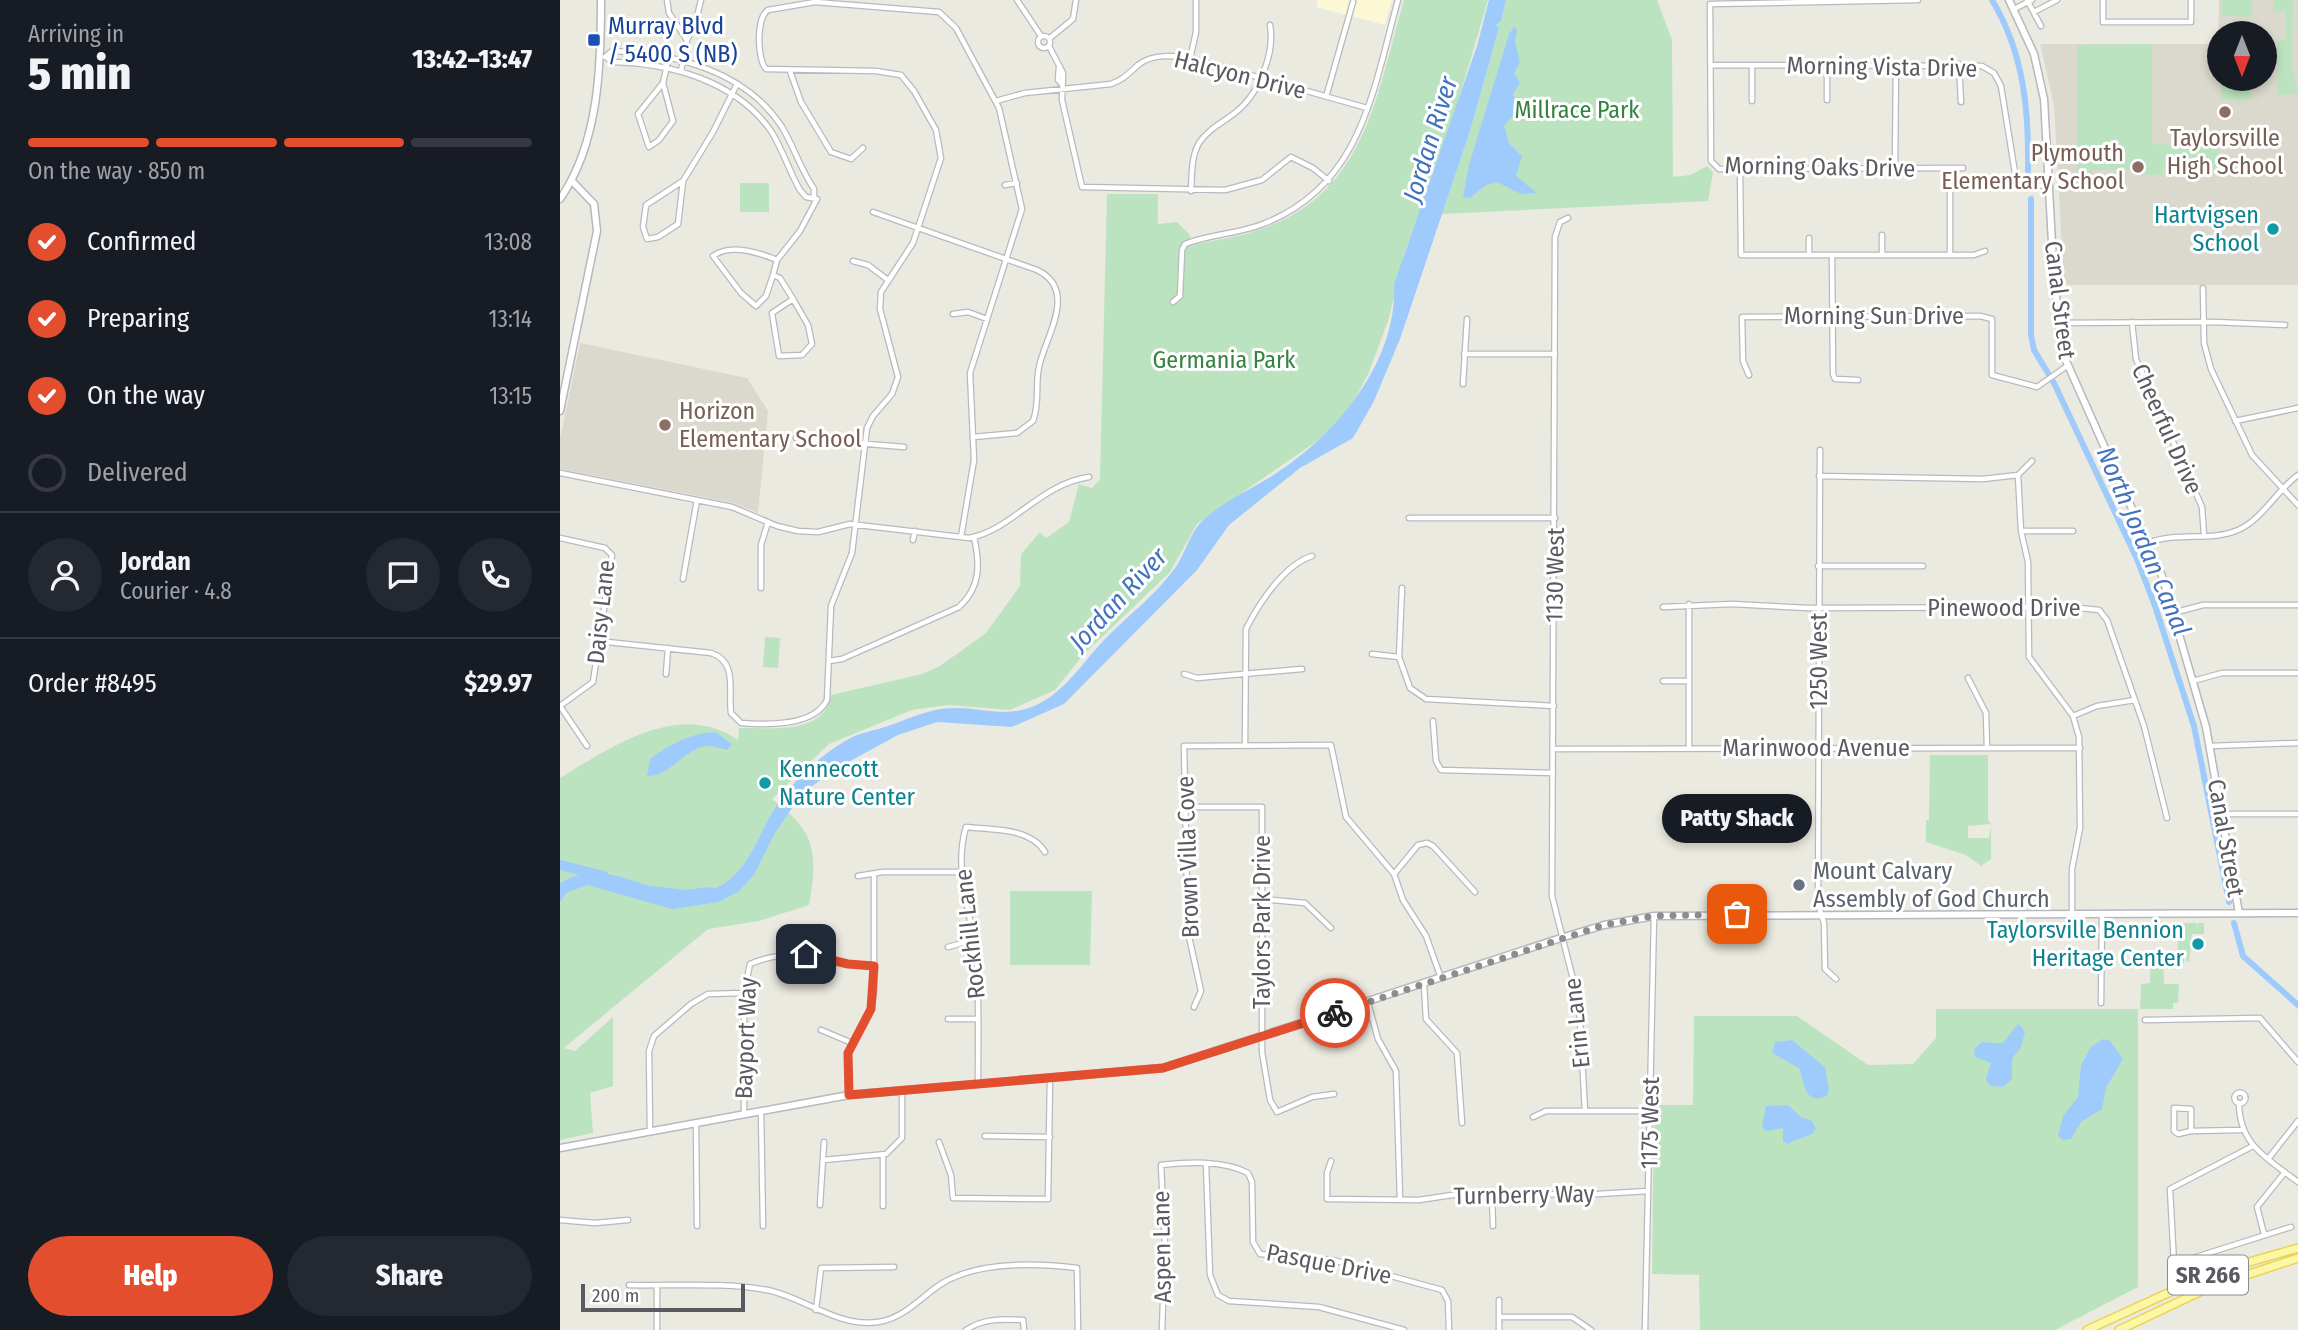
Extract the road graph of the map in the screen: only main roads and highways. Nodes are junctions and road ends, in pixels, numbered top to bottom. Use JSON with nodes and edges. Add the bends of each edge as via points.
{"nodes":[{"id":1,"x":2298,"y":1248,"type":"edge"},
{"id":2,"x":2298,"y":1258,"type":"edge"},
{"id":3,"x":2087,"y":1330,"type":"edge"},
{"id":4,"x":2119,"y":1330,"type":"edge"}],
"edges":[{"from":1,"to":3,"type":"main road","number":"SR 266","via":[[2214,1272]]},
{"from":2,"to":4,"type":"main road","number":"SR 266","via":[[2210,1287]]}]}
